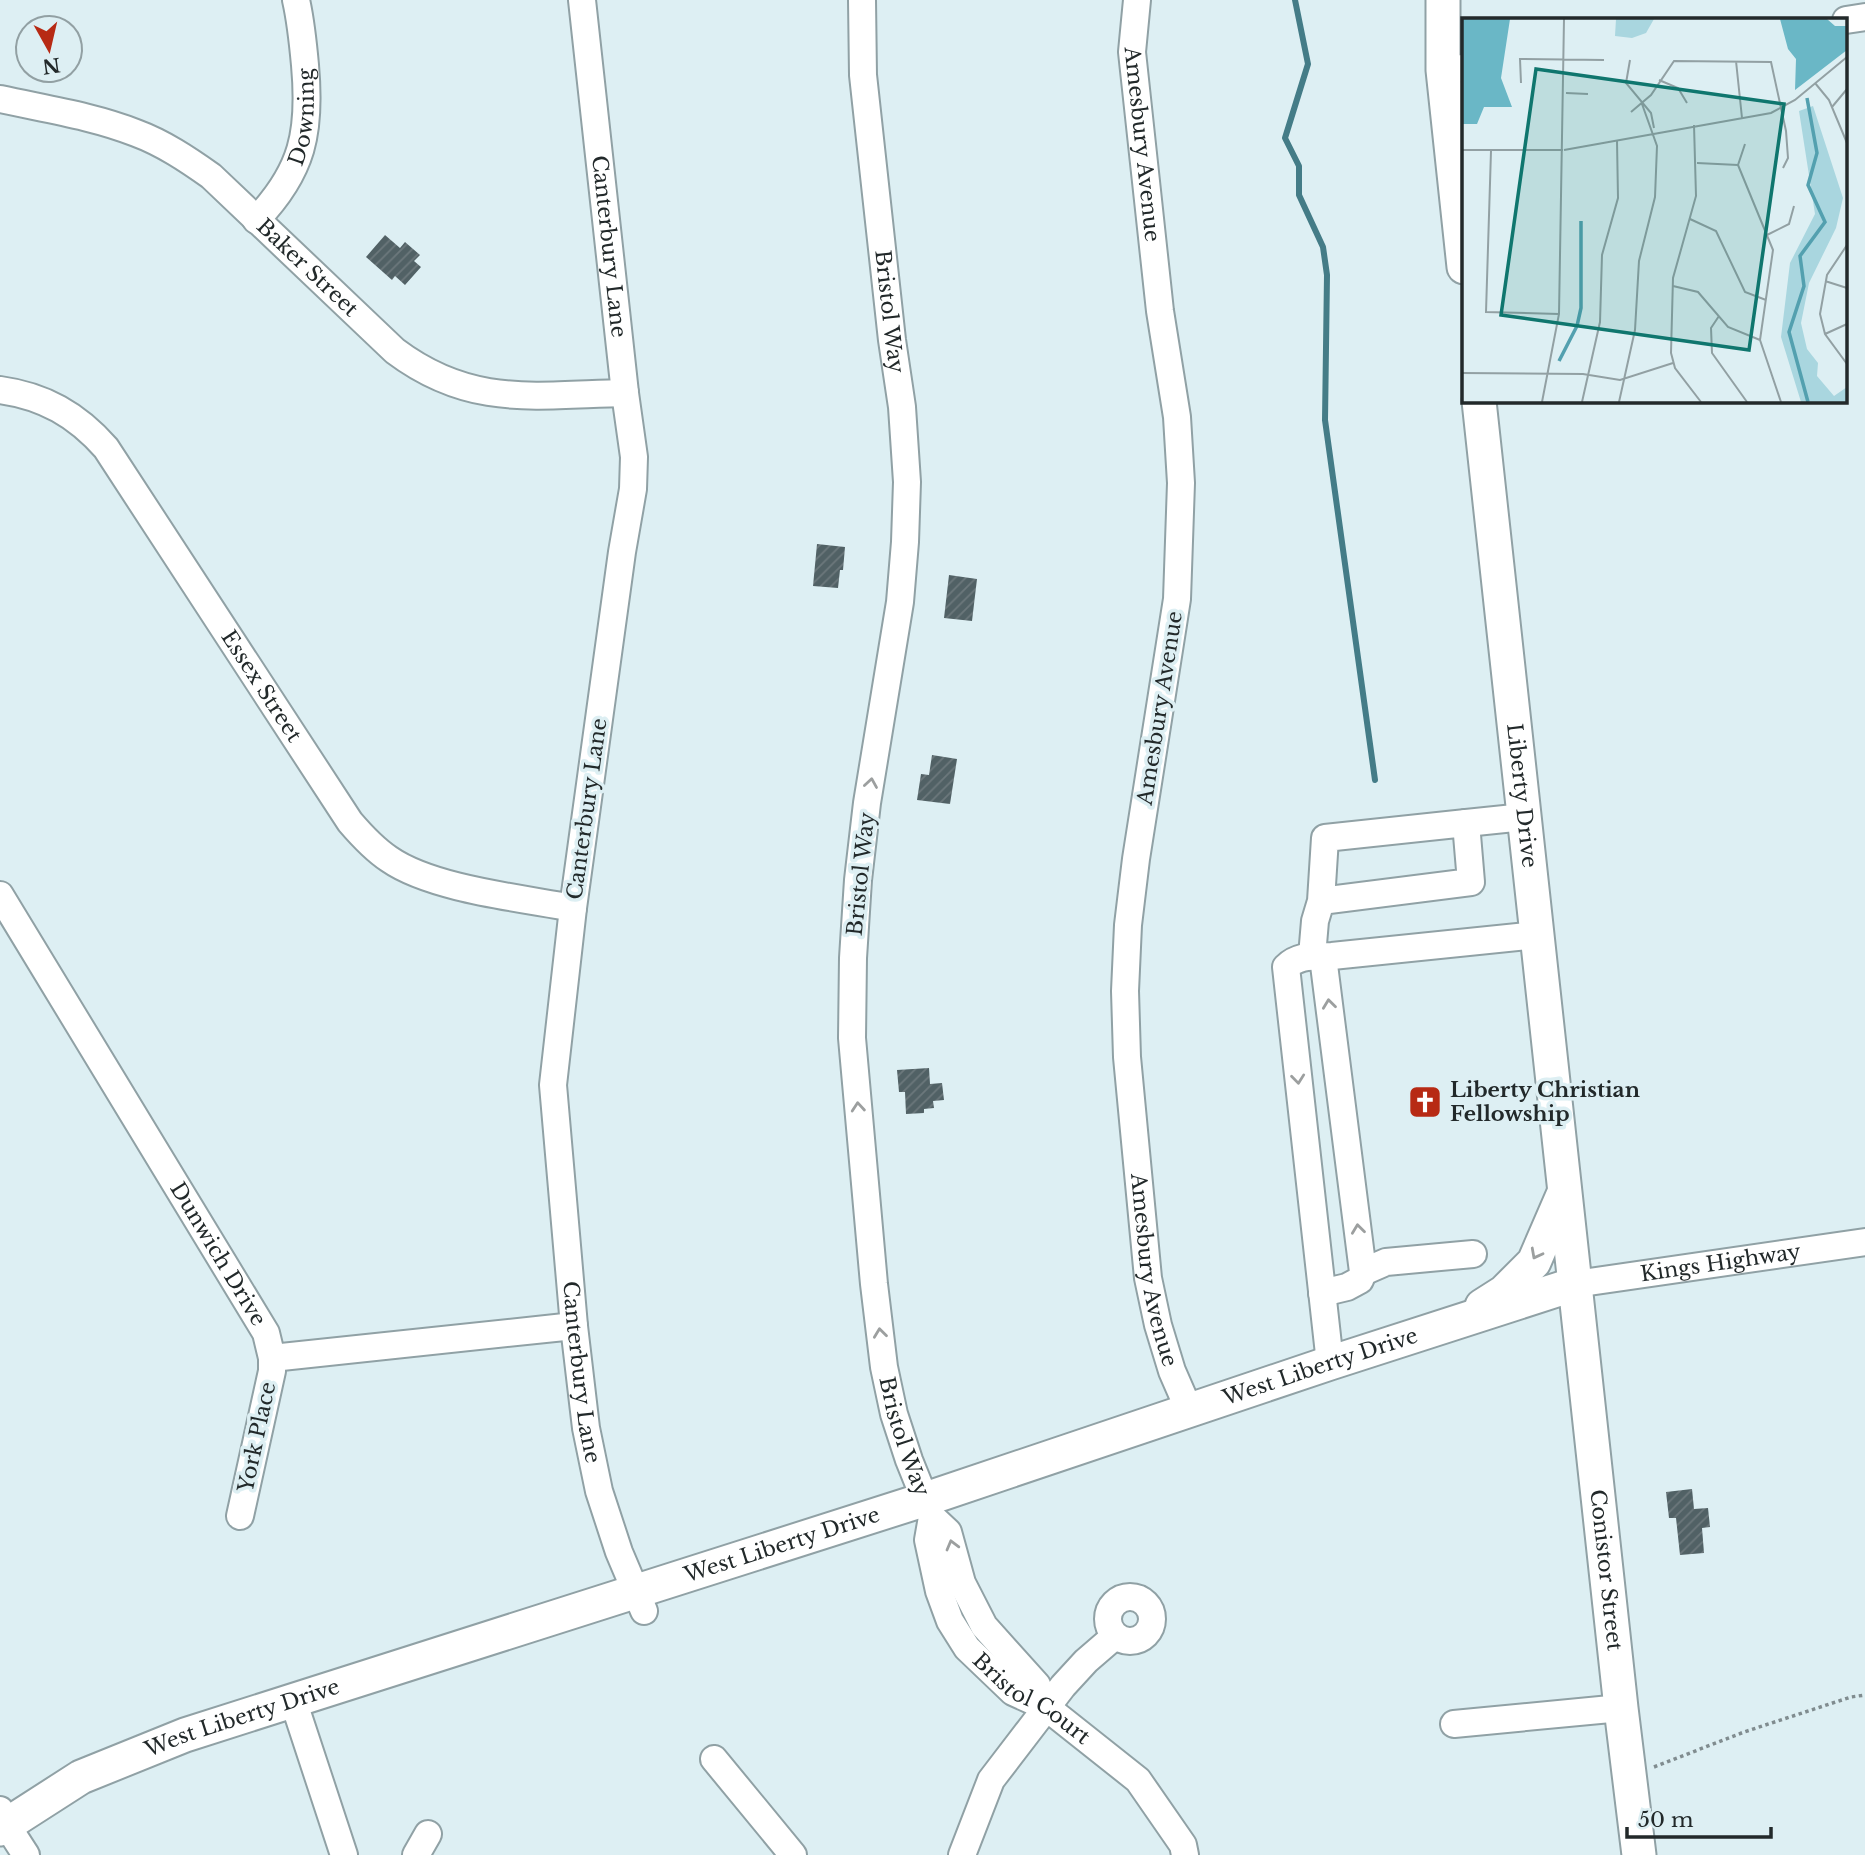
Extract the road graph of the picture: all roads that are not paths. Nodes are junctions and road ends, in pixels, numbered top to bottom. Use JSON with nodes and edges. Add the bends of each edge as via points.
{"nodes":[{"id":1,"x":296,"y":0,"type":"edge"},
{"id":2,"x":582,"y":0,"type":"edge"},
{"id":3,"x":862,"y":0,"type":"edge"},
{"id":4,"x":1137,"y":0,"type":"edge"},
{"id":5,"x":1443,"y":0,"type":"edge"},
{"id":6,"x":1454,"y":69,"type":"edge"},
{"id":7,"x":0,"y":99,"type":"edge"},
{"id":8,"x":256,"y":220,"type":"junction"},
{"id":9,"x":1462,"y":227,"type":"edge"},
{"id":10,"x":0,"y":390,"type":"edge"},
{"id":11,"x":625,"y":393,"type":"junction"},
{"id":12,"x":1479,"y":402,"type":"edge"},
{"id":13,"x":1524,"y":817,"type":"junction"},
{"id":14,"x":1466,"y":823,"type":"junction"},
{"id":15,"x":0,"y":895,"type":"edge"},
{"id":16,"x":1321,"y":901,"type":"junction"},
{"id":17,"x":573,"y":908,"type":"junction"},
{"id":18,"x":1536,"y":935,"type":"junction"},
{"id":19,"x":1317,"y":956,"type":"junction"},
{"id":20,"x":1564,"y":1192,"type":"junction"},
{"id":21,"x":1865,"y":1242,"type":"edge"},
{"id":22,"x":1473,"y":1254,"type":"dead end"},
{"id":23,"x":1363,"y":1272,"type":"junction"},
{"id":24,"x":1575,"y":1284,"type":"junction"},
{"id":25,"x":1321,"y":1293,"type":"junction"},
{"id":26,"x":1460,"y":1320,"type":"junction"},
{"id":27,"x":574,"y":1326,"type":"junction"},
{"id":28,"x":272,"y":1358,"type":"junction"},
{"id":29,"x":1330,"y":1363,"type":"junction"},
{"id":30,"x":1189,"y":1410,"type":"junction"},
{"id":31,"x":929,"y":1508,"type":"junction"},
{"id":32,"x":240,"y":1516,"type":"dead end"},
{"id":33,"x":951,"y":1587,"type":"junction"},
{"id":34,"x":640,"y":1602,"type":"junction"},
{"id":35,"x":979,"y":1617,"type":"junction"},
{"id":36,"x":957,"y":1632,"type":"junction"},
{"id":37,"x":1115,"y":1636,"type":"dead end"},
{"id":38,"x":1003,"y":1667,"type":"junction"},
{"id":39,"x":293,"y":1700,"type":"junction"},
{"id":40,"x":1046,"y":1707,"type":"junction"},
{"id":41,"x":1621,"y":1708,"type":"junction"},
{"id":42,"x":1454,"y":1724,"type":"dead end"},
{"id":43,"x":714,"y":1759,"type":"dead end"},
{"id":44,"x":2,"y":1821,"type":"edge"},
{"id":45,"x":26,"y":1855,"type":"edge"},
{"id":46,"x":344,"y":1855,"type":"edge"},
{"id":47,"x":793,"y":1855,"type":"edge"},
{"id":48,"x":962,"y":1855,"type":"edge"},
{"id":49,"x":1185,"y":1855,"type":"edge"},
{"id":50,"x":1639,"y":1855,"type":"edge"}],
"edges":[{"from":1,"to":8,"type":"street","name":"Downing","via":[[307,124],[290,176]]},
{"from":2,"to":11,"type":"street","name":"Canterbury Lane"},
{"from":31,"to":3,"type":"street","name":"Bristol Way","one_way":true,"via":[[894,1414],[884,1367],[852,1038],[858,880],[900,602],[906,482],[902,407],[863,75]]},
{"from":4,"to":30,"type":"street","name":"Amesbury Avenue","via":[[1132,52],[1181,483],[1177,599],[1128,925],[1126,1057],[1148,1278],[1165,1348]]},
{"from":5,"to":6,"type":"main road"},
{"from":6,"to":9,"type":"main road"},
{"from":7,"to":8,"type":"street","name":"Baker Street","via":[[138,133],[211,176]]},
{"from":8,"to":11,"type":"street","name":"Baker Street","via":[[395,351],[438,378],[487,393]]},
{"from":10,"to":17,"type":"street","name":"Essex Street","via":[[45,401],[68,413],[106,448],[350,822],[369,843],[391,861],[434,880]]},
{"from":11,"to":17,"type":"street","name":"Canterbury Lane","via":[[633,489]]},
{"from":12,"to":13,"type":"main road","name":"Liberty Drive"},
{"from":13,"to":14,"type":"street"},
{"from":13,"to":18,"type":"main road","name":"Liberty Drive"},
{"from":14,"to":16,"type":"street","via":[[1325,838]]},
{"from":14,"to":16,"type":"street","via":[[1471,882]]},
{"from":15,"to":28,"type":"street","name":"Dunwich Drive","via":[[261,1321]]},
{"from":16,"to":19,"type":"street","via":[[1315,921]]},
{"from":17,"to":27,"type":"street","name":"Canterbury Lane","via":[[553,1085]]},
{"from":18,"to":19,"type":"street"},
{"from":18,"to":20,"type":"main road","name":"Liberty Drive"},
{"from":23,"to":19,"type":"street","one_way":true},
{"from":19,"to":25,"type":"street","one_way":true,"via":[[1293,960],[1286,967]]},
{"from":20,"to":24,"type":"main road","name":"Liberty Drive"},
{"from":20,"to":26,"type":"main road","name":"Liberty Drive","one_way":true,"via":[[1534,1262],[1504,1292]]},
{"from":21,"to":24,"type":"street","name":"Kings Highway"},
{"from":22,"to":23,"type":"street","via":[[1386,1262]]},
{"from":23,"to":25,"type":"street","via":[[1360,1280],[1347,1287]]},
{"from":24,"to":26,"type":"main road","name":"West Liberty Drive"},
{"from":24,"to":41,"type":"main road","name":"Conistor Street"},
{"from":25,"to":29,"type":"street"},
{"from":26,"to":29,"type":"main road","name":"West Liberty Drive"},
{"from":27,"to":28,"type":"street"},
{"from":27,"to":34,"type":"street","name":"Canterbury Lane","via":[[599,1491]]},
{"from":28,"to":32,"type":"street","name":"York Place"},
{"from":29,"to":30,"type":"main road","name":"West Liberty Drive"},
{"from":30,"to":31,"type":"main road","name":"West Liberty Drive"},
{"from":31,"to":33,"type":"street","name":"Bristol Way","via":[[948,1532]]},
{"from":31,"to":34,"type":"main road","name":"West Liberty Drive"},
{"from":33,"to":35,"type":"street","name":"Bristol Way"},
{"from":33,"to":36,"type":"street","name":"Bristol Court"},
{"from":34,"to":39,"type":"main road","name":"West Liberty Drive"},
{"from":35,"to":36,"type":"street"},
{"from":35,"to":38,"type":"street","name":"Bristol Way"},
{"from":36,"to":38,"type":"street","name":"Bristol Court","via":[[967,1648]]},
{"from":37,"to":40,"type":"street"},
{"from":38,"to":40,"type":"street","name":"Bristol Way","via":[[1037,1685]]},
{"from":39,"to":44,"type":"main road","name":"West Liberty Drive","via":[[185,1735],[81,1777]]},
{"from":39,"to":46,"type":"street"},
{"from":40,"to":48,"type":"street","via":[[991,1780]]},
{"from":40,"to":49,"type":"street","name":"Bristol Court","via":[[1138,1780],[1183,1845]]},
{"from":41,"to":42,"type":"street"},
{"from":41,"to":50,"type":"main road","name":"Conistor Street"},
{"from":43,"to":47,"type":"street"},
{"from":44,"to":45,"type":"street"}]}
